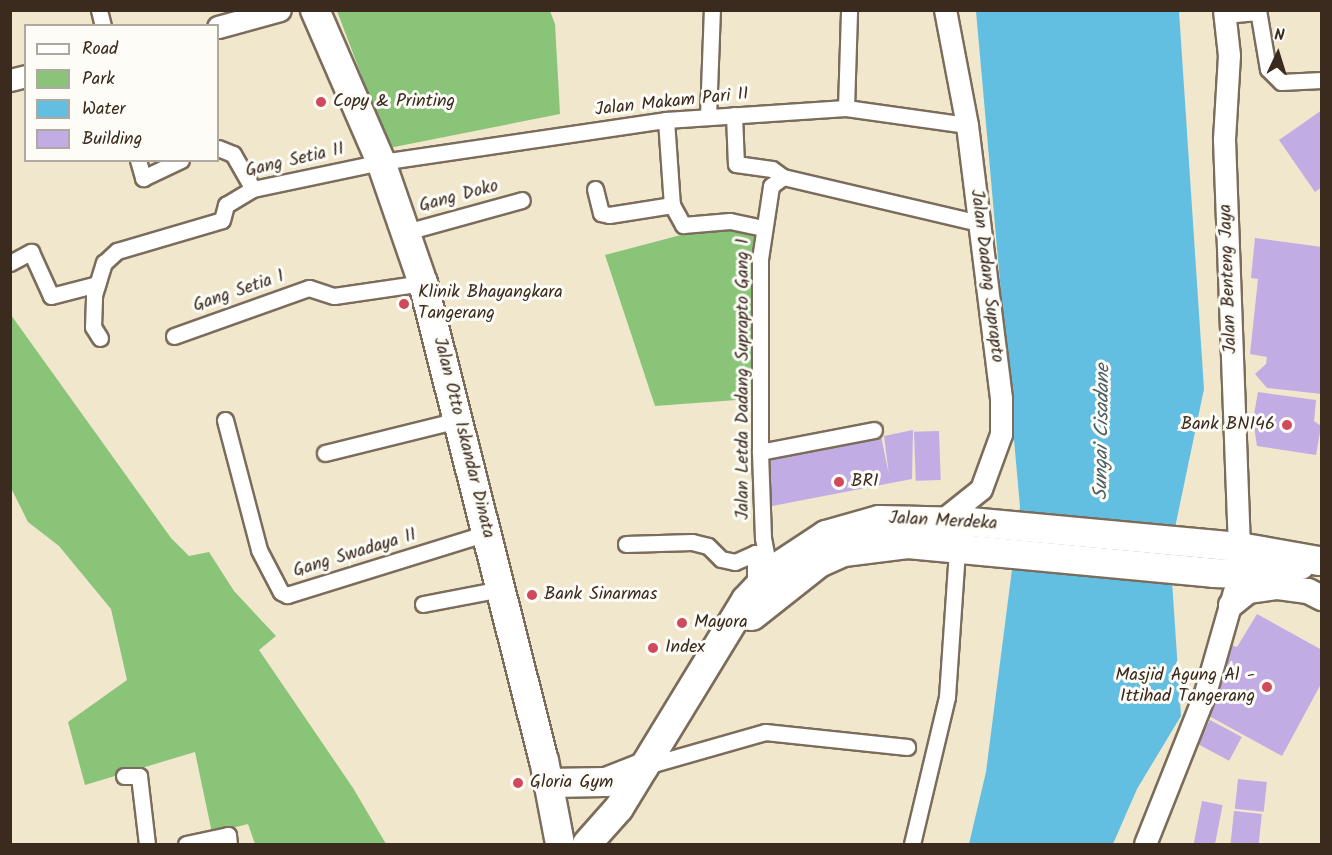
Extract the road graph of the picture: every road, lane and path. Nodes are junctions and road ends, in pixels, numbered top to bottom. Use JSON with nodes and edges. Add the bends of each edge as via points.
{"nodes":[{"id":1,"x":280,"y":10,"type":"edge"},
{"id":2,"x":315,"y":10,"type":"edge"},
{"id":3,"x":712,"y":10,"type":"edge"},
{"id":4,"x":849,"y":10,"type":"edge"},
{"id":5,"x":945,"y":10,"type":"edge"},
{"id":6,"x":1258,"y":11,"type":"edge"},
{"id":7,"x":1224,"y":13,"type":"edge"},
{"id":8,"x":219,"y":27,"type":"edge"},
{"id":9,"x":1322,"y":80,"type":"edge"},
{"id":10,"x":846,"y":108,"type":"junction"},
{"id":11,"x":734,"y":115,"type":"junction"},
{"id":12,"x":708,"y":117,"type":"junction"},
{"id":13,"x":666,"y":120,"type":"junction"},
{"id":14,"x":967,"y":126,"type":"junction"},
{"id":15,"x":219,"y":148,"type":"edge"},
{"id":16,"x":139,"y":162,"type":"edge"},
{"id":17,"x":177,"y":162,"type":"edge"},
{"id":18,"x":381,"y":162,"type":"junction"},
{"id":19,"x":783,"y":177,"type":"junction"},
{"id":20,"x":253,"y":189,"type":"junction"},
{"id":21,"x":595,"y":189,"type":"dead end"},
{"id":22,"x":522,"y":200,"type":"dead end"},
{"id":23,"x":672,"y":205,"type":"junction"},
{"id":24,"x":979,"y":223,"type":"junction"},
{"id":25,"x":764,"y":228,"type":"junction"},
{"id":26,"x":406,"y":232,"type":"junction"},
{"id":27,"x":10,"y":263,"type":"edge"},
{"id":28,"x":423,"y":283,"type":"junction"},
{"id":29,"x":97,"y":284,"type":"junction"},
{"id":30,"x":174,"y":336,"type":"dead end"},
{"id":31,"x":100,"y":338,"type":"dead end"},
{"id":32,"x":225,"y":420,"type":"dead end"},
{"id":33,"x":458,"y":420,"type":"junction"},
{"id":34,"x":874,"y":430,"type":"dead end"},
{"id":35,"x":760,"y":452,"type":"junction"},
{"id":36,"x":325,"y":453,"type":"dead end"},
{"id":37,"x":941,"y":521,"type":"junction"},
{"id":38,"x":487,"y":534,"type":"junction"},
{"id":39,"x":626,"y":544,"type":"dead end"},
{"id":40,"x":962,"y":550,"type":"junction"},
{"id":41,"x":1228,"y":560,"type":"junction"},
{"id":42,"x":1320,"y":561,"type":"edge"},
{"id":43,"x":763,"y":582,"type":"junction"},
{"id":44,"x":501,"y":589,"type":"junction"},
{"id":45,"x":1322,"y":598,"type":"edge"},
{"id":46,"x":423,"y":604,"type":"dead end"},
{"id":47,"x":1231,"y":605,"type":"junction"},
{"id":48,"x":716,"y":651,"type":"junction"},
{"id":49,"x":907,"y":747,"type":"dead end"},
{"id":50,"x":644,"y":767,"type":"junction"},
{"id":51,"x":124,"y":776,"type":"dead end"},
{"id":52,"x":548,"y":783,"type":"junction"},
{"id":53,"x":147,"y":844,"type":"edge"},
{"id":54,"x":186,"y":844,"type":"edge"},
{"id":55,"x":230,"y":844,"type":"edge"},
{"id":56,"x":560,"y":844,"type":"edge"},
{"id":57,"x":587,"y":844,"type":"edge"},
{"id":58,"x":912,"y":844,"type":"edge"},
{"id":59,"x":1145,"y":844,"type":"edge"}],
"edges":[{"from":1,"to":8,"type":"street"},
{"from":2,"to":18,"type":"highway","name":"Jalan Otto Iskandar Dinata"},
{"from":3,"to":12,"type":"street"},
{"from":4,"to":10,"type":"street"},
{"from":5,"to":14,"type":"street","name":"Jalan Dadang Suprapto"},
{"from":6,"to":7,"type":"street"},
{"from":6,"to":9,"type":"street","via":[[1268,69],[1281,82]]},
{"from":7,"to":41,"type":"street","name":"Jalan Benteng Jaya","via":[[1229,55],[1224,139]]},
{"from":10,"to":11,"type":"street","name":"Jalan Makam Pari II"},
{"from":10,"to":14,"type":"street","name":"Jalan Makam Pari II"},
{"from":11,"to":12,"type":"street","name":"Jalan Makam Pari II"},
{"from":11,"to":19,"type":"street","via":[[736,164],[772,169]]},
{"from":12,"to":13,"type":"street","name":"Jalan Makam Pari II"},
{"from":13,"to":18,"type":"street","name":"Jalan Makam Pari II"},
{"from":13,"to":23,"type":"street"},
{"from":14,"to":24,"type":"street","name":"Jalan Dadang Suprapto"},
{"from":15,"to":20,"type":"street","via":[[233,154]]},
{"from":16,"to":17,"type":"street","via":[[143,177]]},
{"from":18,"to":20,"type":"street","name":"Gang Setia II"},
{"from":18,"to":26,"type":"highway","name":"Jalan Otto Iskandar Dinata"},
{"from":19,"to":24,"type":"street"},
{"from":19,"to":25,"type":"street","name":"Jalan Letda Dadang Suprapto Gang 1","via":[[771,186]]},
{"from":20,"to":29,"type":"street","name":"Gang Setia II","via":[[226,205],[222,220],[117,251],[104,263]]},
{"from":21,"to":23,"type":"street","via":[[601,213],[609,215]]},
{"from":22,"to":26,"type":"street","name":"Gang Doko"},
{"from":23,"to":25,"type":"street","via":[[683,225],[730,221]]},
{"from":24,"to":37,"type":"street","name":"Jalan Dadang Suprapto","via":[[1001,398],[1001,434],[981,489]]},
{"from":25,"to":35,"type":"street","name":"Jalan Letda Dadang Suprapto Gang 1","via":[[760,259]]},
{"from":26,"to":28,"type":"highway","name":"Jalan Otto Iskandar Dinata"},
{"from":27,"to":29,"type":"street","via":[[30,252],[51,296]]},
{"from":28,"to":30,"type":"street","name":"Gang Setia 1","via":[[334,296],[309,288]]},
{"from":28,"to":33,"type":"highway","name":"Jalan Otto Iskandar Dinata"},
{"from":29,"to":31,"type":"street","name":"Gang Setia II","via":[[93,327]]},
{"from":32,"to":38,"type":"street","name":"Gang Swadaya II","via":[[259,549],[281,592],[287,595]]},
{"from":33,"to":36,"type":"street"},
{"from":33,"to":38,"type":"highway","name":"Jalan Otto Iskandar Dinata"},
{"from":34,"to":35,"type":"street"},
{"from":35,"to":43,"type":"street","name":"Jalan Letda Dadang Suprapto Gang 1"},
{"from":37,"to":41,"type":"highway","name":"Jalan Merdeka"},
{"from":37,"to":43,"type":"highway","name":"Jalan Merdeka","via":[[879,520],[826,535]]},
{"from":38,"to":44,"type":"highway","name":"Jalan Otto Iskandar Dinata"},
{"from":39,"to":43,"type":"street","via":[[692,542],[708,546],[721,559],[735,562],[755,553]]},
{"from":40,"to":41,"type":"highway","name":"Jalan Merdeka"},
{"from":40,"to":48,"type":"highway","name":"Jalan Merdeka","via":[[908,544],[844,552],[819,563],[765,604]]},
{"from":40,"to":58,"type":"street","via":[[947,698]]},
{"from":41,"to":42,"type":"highway"},
{"from":41,"to":47,"type":"street","name":"Jalan Benteng Jaya"},
{"from":43,"to":48,"type":"highway","name":"Jalan Merdeka"},
{"from":44,"to":46,"type":"street"},
{"from":44,"to":52,"type":"highway","name":"Jalan Otto Iskandar Dinata"},
{"from":45,"to":47,"type":"main road","via":[[1308,591],[1278,587],[1248,591]]},
{"from":47,"to":59,"type":"street","name":"Jalan Benteng Jaya","via":[[1205,693]]},
{"from":48,"to":50,"type":"highway","name":"Jalan Merdeka"},
{"from":49,"to":50,"type":"street","via":[[765,732]]},
{"from":50,"to":52,"type":"highway","via":[[606,782]]},
{"from":50,"to":57,"type":"highway","name":"Jalan Merdeka","via":[[619,807]]},
{"from":51,"to":53,"type":"street","via":[[139,776]]},
{"from":52,"to":56,"type":"highway","name":"Jalan Otto Iskandar Dinata"},
{"from":54,"to":55,"type":"street","via":[[228,835]]}]}
